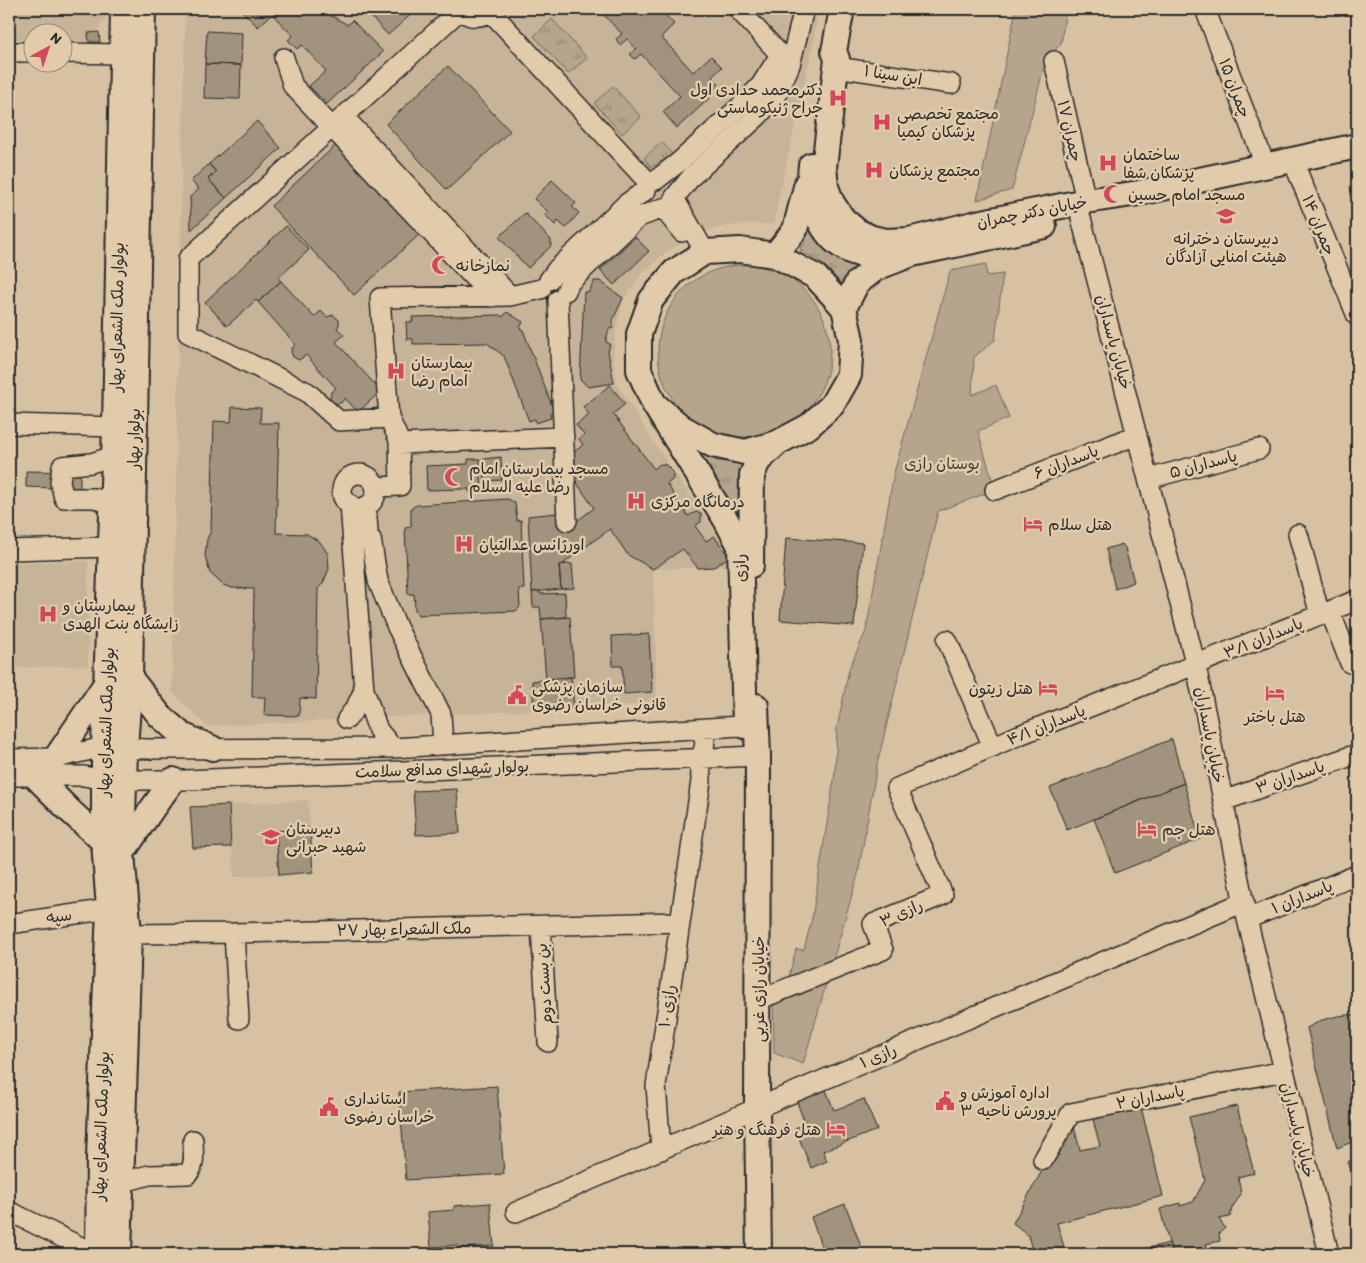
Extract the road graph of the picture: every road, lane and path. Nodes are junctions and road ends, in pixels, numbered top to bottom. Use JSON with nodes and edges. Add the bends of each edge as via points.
{"nodes":[{"id":1,"x":123,"y":9,"type":"edge"},
{"id":2,"x":143,"y":9,"type":"edge"},
{"id":3,"x":459,"y":9,"type":"edge"},
{"id":4,"x":738,"y":9,"type":"edge"},
{"id":5,"x":804,"y":9,"type":"edge"},
{"id":6,"x":842,"y":9,"type":"edge"},
{"id":7,"x":1205,"y":9,"type":"edge"},
{"id":8,"x":491,"y":10,"type":"edge"},
{"id":9,"x":9,"y":52,"type":"edge"},
{"id":10,"x":22,"y":52,"type":"edge"},
{"id":11,"x":72,"y":53,"type":"edge"},
{"id":12,"x":122,"y":54,"type":"junction"},
{"id":13,"x":284,"y":58,"type":"dead end"},
{"id":14,"x":835,"y":59,"type":"junction"},
{"id":15,"x":785,"y":60,"type":"junction"},
{"id":16,"x":1054,"y":61,"type":"dead end"},
{"id":17,"x":951,"y":84,"type":"dead end"},
{"id":18,"x":338,"y":123,"type":"junction"},
{"id":19,"x":1357,"y":146,"type":"edge"},
{"id":20,"x":1293,"y":161,"type":"junction"},
{"id":21,"x":1266,"y":167,"type":"junction"},
{"id":22,"x":810,"y":171,"type":"junction"},
{"id":23,"x":650,"y":184,"type":"junction"},
{"id":24,"x":668,"y":203,"type":"junction"},
{"id":25,"x":1084,"y":210,"type":"junction"},
{"id":26,"x":912,"y":254,"type":"junction"},
{"id":27,"x":701,"y":255,"type":"junction"},
{"id":28,"x":775,"y":255,"type":"junction"},
{"id":29,"x":545,"y":284,"type":"junction"},
{"id":30,"x":562,"y":295,"type":"junction"},
{"id":31,"x":501,"y":296,"type":"junction"},
{"id":32,"x":844,"y":308,"type":"junction"},
{"id":33,"x":1357,"y":316,"type":"edge"},
{"id":34,"x":654,"y":404,"type":"junction"},
{"id":35,"x":387,"y":418,"type":"junction"},
{"id":36,"x":9,"y":424,"type":"edge"},
{"id":37,"x":115,"y":427,"type":"junction"},
{"id":38,"x":564,"y":434,"type":"junction"},
{"id":39,"x":1137,"y":435,"type":"junction"},
{"id":40,"x":399,"y":442,"type":"junction"},
{"id":41,"x":777,"y":443,"type":"junction"},
{"id":42,"x":1259,"y":449,"type":"dead end"},
{"id":43,"x":114,"y":456,"type":"junction"},
{"id":44,"x":1148,"y":479,"type":"junction"},
{"id":45,"x":376,"y":487,"type":"junction"},
{"id":46,"x":995,"y":490,"type":"dead end"},
{"id":47,"x":112,"y":505,"type":"junction"},
{"id":48,"x":358,"y":505,"type":"junction"},
{"id":49,"x":568,"y":521,"type":"dead end"},
{"id":50,"x":1298,"y":534,"type":"dead end"},
{"id":51,"x":111,"y":547,"type":"junction"},
{"id":52,"x":9,"y":550,"type":"edge"},
{"id":53,"x":1357,"y":600,"type":"edge"},
{"id":54,"x":1325,"y":613,"type":"junction"},
{"id":55,"x":947,"y":640,"type":"dead end"},
{"id":56,"x":1350,"y":664,"type":"dead end"},
{"id":57,"x":1196,"y":666,"type":"junction"},
{"id":58,"x":130,"y":678,"type":"junction"},
{"id":59,"x":107,"y":682,"type":"junction"},
{"id":60,"x":364,"y":690,"type":"junction"},
{"id":61,"x":347,"y":719,"type":"dead end"},
{"id":62,"x":750,"y":725,"type":"junction"},
{"id":63,"x":700,"y":729,"type":"junction"},
{"id":64,"x":443,"y":745,"type":"junction"},
{"id":65,"x":993,"y":747,"type":"junction"},
{"id":66,"x":115,"y":748,"type":"junction"},
{"id":67,"x":212,"y":748,"type":"junction"},
{"id":68,"x":393,"y":748,"type":"junction"},
{"id":69,"x":185,"y":749,"type":"junction"},
{"id":70,"x":1357,"y":754,"type":"edge"},
{"id":71,"x":758,"y":756,"type":"junction"},
{"id":72,"x":56,"y":758,"type":"junction"},
{"id":73,"x":9,"y":759,"type":"edge"},
{"id":74,"x":701,"y":759,"type":"junction"},
{"id":75,"x":34,"y":775,"type":"junction"},
{"id":76,"x":9,"y":776,"type":"edge"},
{"id":77,"x":115,"y":780,"type":"junction"},
{"id":78,"x":180,"y":780,"type":"junction"},
{"id":79,"x":897,"y":788,"type":"joint"},
{"id":80,"x":1223,"y":801,"type":"junction"},
{"id":81,"x":113,"y":848,"type":"junction"},
{"id":82,"x":1357,"y":875,"type":"edge"},
{"id":83,"x":108,"y":909,"type":"junction"},
{"id":84,"x":1245,"y":910,"type":"junction"},
{"id":85,"x":679,"y":922,"type":"junction"},
{"id":86,"x":9,"y":924,"type":"edge"},
{"id":87,"x":541,"y":926,"type":"junction"},
{"id":88,"x":234,"y":933,"type":"junction"},
{"id":89,"x":129,"y":934,"type":"junction"},
{"id":90,"x":758,"y":1000,"type":"junction"},
{"id":91,"x":1000,"y":1005,"type":"joint"},
{"id":92,"x":239,"y":1019,"type":"dead end"},
{"id":93,"x":548,"y":1042,"type":"dead end"},
{"id":94,"x":1284,"y":1071,"type":"junction"},
{"id":95,"x":757,"y":1108,"type":"junction"},
{"id":96,"x":193,"y":1140,"type":"dead end"},
{"id":97,"x":661,"y":1150,"type":"junction"},
{"id":98,"x":1043,"y":1160,"type":"dead end"},
{"id":99,"x":120,"y":1183,"type":"junction"},
{"id":100,"x":9,"y":1212,"type":"edge"},
{"id":101,"x":516,"y":1212,"type":"dead end"},
{"id":102,"x":96,"y":1254,"type":"edge"},
{"id":103,"x":119,"y":1254,"type":"edge"},
{"id":104,"x":760,"y":1254,"type":"edge"},
{"id":105,"x":1329,"y":1254,"type":"edge"}],
"edges":[{"from":1,"to":12,"type":"main road","name":"بولوار ملک الشعرای بهار"},
{"from":2,"to":58,"type":"main road","name":"بولوار بهار"},
{"from":3,"to":8,"type":"street","via":[[475,17]]},
{"from":3,"to":18,"type":"street"},
{"from":4,"to":15,"type":"street"},
{"from":5,"to":15,"type":"street"},
{"from":6,"to":14,"type":"main road"},
{"from":7,"to":21,"type":"street","name":"چمران ۱۵"},
{"from":8,"to":23,"type":"street"},
{"from":9,"to":10,"type":"street"},
{"from":11,"to":12,"type":"street"},
{"from":12,"to":37,"type":"main road","name":"بولوار ملک الشعرای بهار"},
{"from":13,"to":18,"type":"street","via":[[293,86]]},
{"from":14,"to":17,"type":"street","name":"ابن سینا ۱"},
{"from":14,"to":22,"type":"main road","via":[[828,58]]},
{"from":14,"to":25,"type":"main road","name":"خیابان دکتر چمران","via":[[824,167],[826,187],[832,203],[857,231],[886,241],[909,240],[976,223]]},
{"from":15,"to":23,"type":"street","via":[[743,104]]},
{"from":15,"to":24,"type":"street","via":[[778,94]]},
{"from":16,"to":25,"type":"street","name":"چمران ۱۷"},
{"from":18,"to":31,"type":"street"},
{"from":18,"to":35,"type":"street","via":[[188,259],[188,333],[307,392],[339,421]]},
{"from":19,"to":20,"type":"main road","name":"خیابان دکتر چمران"},
{"from":20,"to":21,"type":"main road","name":"خیابان دکتر چمران"},
{"from":20,"to":33,"type":"street","name":"چمران ۱۴"},
{"from":21,"to":25,"type":"main road","name":"خیابان دکتر چمران","via":[[1139,193]]},
{"from":22,"to":26,"type":"main road","via":[[813,204],[833,240],[849,251],[867,255]]},
{"from":22,"to":28,"type":"main road","via":[[795,230]]},
{"from":23,"to":24,"type":"street","via":[[646,197],[649,204],[656,208]]},
{"from":23,"to":24,"type":"street","via":[[663,180],[670,183],[674,190]]},
{"from":23,"to":29,"type":"street","via":[[557,269]]},
{"from":24,"to":27,"type":"street"},
{"from":24,"to":30,"type":"street","via":[[639,217],[570,282]]},
{"from":25,"to":26,"type":"main road"},
{"from":25,"to":39,"type":"street","name":"خیابان پاسداران"},
{"from":26,"to":32,"type":"main road","via":[[876,268],[857,283]]},
{"from":27,"to":28,"type":"main road","via":[[740,250]]},
{"from":27,"to":34,"type":"main road","name":"رازی","via":[[674,272],[651,300],[639,334],[639,370]]},
{"from":28,"to":32,"type":"main road","via":[[816,277]]},
{"from":29,"to":30,"type":"street","via":[[560,280],[565,284]]},
{"from":29,"to":31,"type":"street"},
{"from":30,"to":38,"type":"street"},
{"from":31,"to":35,"type":"street","via":[[380,298]]},
{"from":32,"to":41,"type":"main road","via":[[851,340],[850,375],[832,405],[809,426]]},
{"from":34,"to":41,"type":"main road","via":[[681,427],[713,445],[745,452]]},
{"from":34,"to":62,"type":"main road","name":"رازی","via":[[740,546]]},
{"from":35,"to":40,"type":"street"},
{"from":36,"to":37,"type":"street"},
{"from":37,"to":43,"type":"main road","name":"بولوار ملک الشعرای بهار"},
{"from":38,"to":40,"type":"street"},
{"from":38,"to":49,"type":"street"},
{"from":39,"to":44,"type":"street","name":"خیابان پاسداران"},
{"from":39,"to":46,"type":"street","name":"پاسداران ۶"},
{"from":40,"to":45,"type":"street","via":[[400,486]]},
{"from":41,"to":62,"type":"main road","name":"رازی","via":[[758,461],[752,474]]},
{"from":42,"to":44,"type":"street","name":"پاسداران ۵"},
{"from":43,"to":47,"type":"main road","name":"بولوار ملک الشعرای بهار"},
{"from":43,"to":47,"type":"street","via":[[91,463],[62,466],[60,482],[64,498],[95,498]]},
{"from":44,"to":57,"type":"street","name":"خیابان پاسداران"},
{"from":45,"to":48,"type":"street","via":[[374,498]]},
{"from":45,"to":48,"type":"street","via":[[364,475],[354,475],[346,481],[343,491],[346,501]]},
{"from":47,"to":51,"type":"main road","name":"بولوار ملک الشعرای بهار"},
{"from":48,"to":60,"type":"street"},
{"from":48,"to":64,"type":"street","via":[[370,535],[378,581],[397,627],[442,714]]},
{"from":50,"to":54,"type":"street"},
{"from":51,"to":52,"type":"street"},
{"from":51,"to":59,"type":"main road","name":"بولوار ملک الشعرای بهار"},
{"from":53,"to":54,"type":"street","name":"پاسداران ۳/۱"},
{"from":54,"to":56,"type":"street"},
{"from":54,"to":57,"type":"street","name":"پاسداران ۳/۱"},
{"from":55,"to":65,"type":"street"},
{"from":57,"to":65,"type":"street","name":"پاسداران ۴/۱"},
{"from":57,"to":80,"type":"street","name":"خیابان پاسداران"},
{"from":58,"to":66,"type":"main road","name":"بولوار بهار"},
{"from":58,"to":67,"type":"main road","via":[[160,716],[182,735]]},
{"from":59,"to":66,"type":"main road","name":"بولوار ملک الشعرای بهار"},
{"from":59,"to":72,"type":"main road"},
{"from":60,"to":61,"type":"street"},
{"from":60,"to":68,"type":"street","via":[[378,730]]},
{"from":62,"to":63,"type":"street","name":"بولوار شهدای مدافع سلامت"},
{"from":62,"to":71,"type":"main road","name":"خیابان رازی غربی"},
{"from":63,"to":64,"type":"street","name":"بولوار شهدای مدافع سلامت"},
{"from":63,"to":74,"type":"street","name":"رازی ۱۰","via":[[705,741]]},
{"from":64,"to":68,"type":"street","name":"بولوار شهدای مدافع سلامت"},
{"from":65,"to":79,"type":"street","name":"پاسداران ۴/۱"},
{"from":66,"to":69,"type":"street","name":"بولوار شهدای مدافع سلامت"},
{"from":66,"to":72,"type":"street","name":"بولوار شهدای مدافع سلامت"},
{"from":66,"to":77,"type":"main road","name":"بولوار ملک الشعرای بهار"},
{"from":67,"to":68,"type":"street","name":"بولوار شهدای مدافع سلامت"},
{"from":67,"to":69,"type":"street","name":"بولوار شهدای مدافع سلامت"},
{"from":69,"to":78,"type":"street","via":[[184,774]]},
{"from":70,"to":80,"type":"street","name":"پاسداران ۳"},
{"from":71,"to":74,"type":"street","name":"بولوار شهدای مدافع سلامت"},
{"from":71,"to":90,"type":"main road","name":"خیابان رازی غربی"},
{"from":72,"to":73,"type":"street","name":"بولوار شهدای مدافع سلامت"},
{"from":74,"to":78,"type":"street","name":"بولوار شهدای مدافع سلامت"},
{"from":74,"to":85,"type":"street","name":"رازی ۱۰","via":[[701,781]]},
{"from":75,"to":76,"type":"street","name":"بولوار شهدای مدافع سلامت"},
{"from":75,"to":77,"type":"street","name":"بولوار شهدای مدافع سلامت"},
{"from":75,"to":81,"type":"main road"},
{"from":77,"to":78,"type":"street","name":"بولوار شهدای مدافع سلامت"},
{"from":77,"to":81,"type":"main road","name":"بولوار ملک الشعرای بهار"},
{"from":78,"to":81,"type":"main road"},
{"from":79,"to":90,"type":"street","name":"رازی ۳","via":[[942,895],[873,924],[883,950]]},
{"from":80,"to":84,"type":"street","name":"خیابان پاسداران"},
{"from":81,"to":83,"type":"main road","name":"بولوار ملک الشعرای بهار"},
{"from":81,"to":89,"type":"main road","name":"بولوار ملک الشعرای بهار"},
{"from":82,"to":84,"type":"street","name":"پاسداران ۱"},
{"from":83,"to":86,"type":"street","name":"سپه"},
{"from":83,"to":102,"type":"main road","name":"بولوار ملک الشعرای بهار"},
{"from":84,"to":91,"type":"street","name":"پاسداران ۱"},
{"from":84,"to":94,"type":"street","name":"خیابان پاسداران"},
{"from":85,"to":87,"type":"street","name":"ملک الشعراء بهار ۲۷"},
{"from":85,"to":97,"type":"street","name":"رازی ۱۰","via":[[656,1086]]},
{"from":87,"to":88,"type":"street","name":"ملک الشعراء بهار ۲۷"},
{"from":87,"to":93,"type":"street","name":"بن بست دوم"},
{"from":88,"to":89,"type":"street","name":"ملک الشعراء بهار ۲۷"},
{"from":88,"to":92,"type":"street"},
{"from":89,"to":99,"type":"main road","name":"بولوار ملک الشعرای بهار"},
{"from":90,"to":95,"type":"main road","name":"خیابان رازی غربی"},
{"from":91,"to":95,"type":"street","name":"رازی ۱"},
{"from":94,"to":98,"type":"street","name":"پاسداران ۲","via":[[1071,1112]]},
{"from":94,"to":105,"type":"street","name":"خیابان پاسداران"},
{"from":95,"to":97,"type":"street"},
{"from":95,"to":104,"type":"main road","name":"خیابان رازی غربی"},
{"from":96,"to":99,"type":"street","via":[[194,1160],[188,1174],[149,1175]]},
{"from":97,"to":101,"type":"street"},
{"from":99,"to":103,"type":"main road","name":"بولوار ملک الشعرای بهار"},
{"from":100,"to":102,"type":"street"}]}
